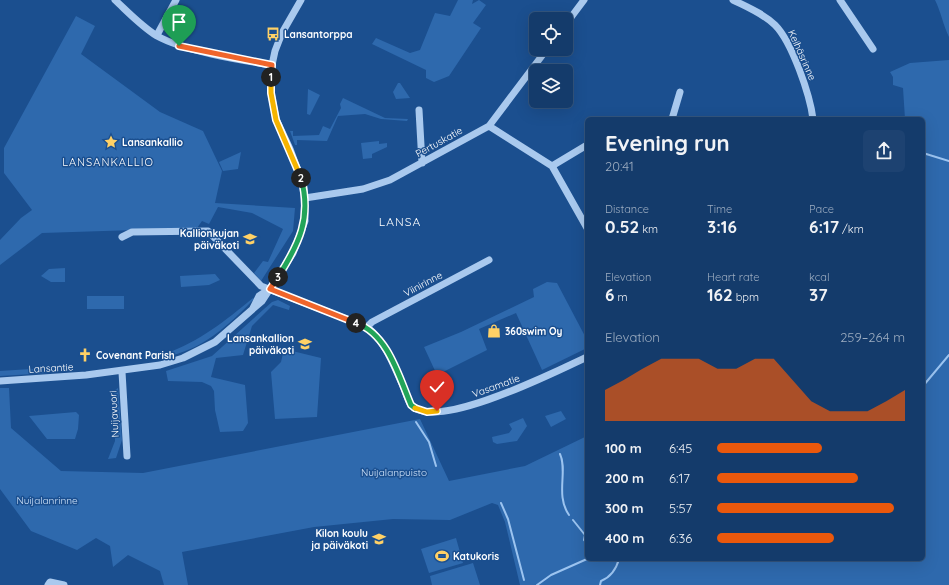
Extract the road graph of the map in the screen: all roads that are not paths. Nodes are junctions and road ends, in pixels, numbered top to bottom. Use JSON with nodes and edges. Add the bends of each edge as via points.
{"nodes":[{"id":1,"x":115,"y":0,"type":"edge"},
{"id":2,"x":176,"y":0,"type":"edge"},
{"id":3,"x":300,"y":0,"type":"edge"},
{"id":4,"x":584,"y":0,"type":"edge"},
{"id":5,"x":733,"y":0,"type":"edge"},
{"id":6,"x":840,"y":0,"type":"edge"},
{"id":7,"x":573,"y":15,"type":"edge"},
{"id":8,"x":157,"y":35,"type":"junction"},
{"id":9,"x":873,"y":49,"type":"dead end"},
{"id":10,"x":542,"y":56,"type":"edge"},
{"id":11,"x":272,"y":65,"type":"junction"},
{"id":12,"x":680,"y":92,"type":"dead end"},
{"id":13,"x":419,"y":110,"type":"dead end"},
{"id":14,"x":673,"y":117,"type":"edge"},
{"id":15,"x":813,"y":117,"type":"edge"},
{"id":16,"x":489,"y":126,"type":"junction"},
{"id":17,"x":585,"y":146,"type":"edge"},
{"id":18,"x":422,"y":163,"type":"junction"},
{"id":19,"x":552,"y":166,"type":"junction"},
{"id":20,"x":305,"y":198,"type":"junction"},
{"id":21,"x":585,"y":224,"type":"edge"},
{"id":22,"x":122,"y":238,"type":"dead end"},
{"id":23,"x":489,"y":260,"type":"dead end"},
{"id":24,"x":270,"y":289,"type":"junction"},
{"id":25,"x":367,"y":327,"type":"junction"},
{"id":26,"x":585,"y":358,"type":"edge"},
{"id":27,"x":122,"y":372,"type":"junction"},
{"id":28,"x":0,"y":381,"type":"edge"},
{"id":29,"x":127,"y":456,"type":"dead end"},
{"id":30,"x":48,"y":585,"type":"edge"},
{"id":31,"x":64,"y":585,"type":"edge"}],
"edges":[{"from":1,"to":8,"type":"street"},
{"from":2,"to":8,"type":"street"},
{"from":3,"to":11,"type":"street","name":"Lansantie","via":[[279,40]]},
{"from":4,"to":7,"type":"street"},
{"from":5,"to":15,"type":"street","name":"Keihäsrinne","via":[[769,20],[782,32],[809,97]]},
{"from":6,"to":9,"type":"street"},
{"from":8,"to":11,"type":"street","via":[[179,46]]},
{"from":10,"to":16,"type":"street","name":"Pertuskatie"},
{"from":11,"to":20,"type":"street","name":"Lansantie","via":[[271,93],[276,120],[299,170]]},
{"from":12,"to":14,"type":"street"},
{"from":13,"to":18,"type":"street"},
{"from":16,"to":18,"type":"street","name":"Pertuskatie"},
{"from":16,"to":19,"type":"street"},
{"from":17,"to":19,"type":"street"},
{"from":18,"to":20,"type":"street","name":"Pertuskatie","via":[[374,186]]},
{"from":19,"to":21,"type":"street"},
{"from":20,"to":24,"type":"street","name":"Lansantie","via":[[305,221],[299,239]]},
{"from":22,"to":24,"type":"street","name":"Vasamatie","via":[[132,232],[208,231],[261,286]]},
{"from":23,"to":25,"type":"street","name":"Viinirinne"},
{"from":24,"to":25,"type":"street","name":"Vasamatie"},
{"from":24,"to":27,"type":"street","name":"Lansantie","via":[[259,305],[215,342],[160,365]]},
{"from":25,"to":26,"type":"street","name":"Vasamatie","via":[[379,338],[411,405],[419,411],[427,412],[488,401],[523,388]]},
{"from":27,"to":28,"type":"street","name":"Lansantie"},
{"from":27,"to":29,"type":"street","name":"Nuijavuori"},
{"from":30,"to":31,"type":"street","via":[[50,582],[57,582]]}]}
